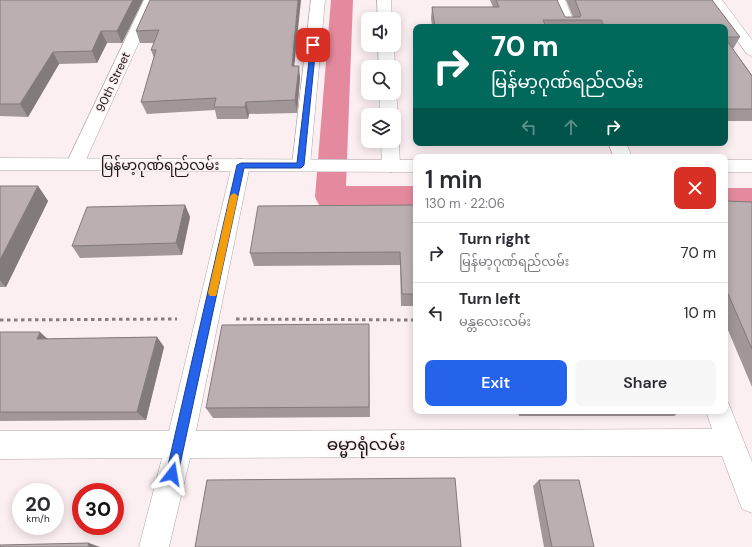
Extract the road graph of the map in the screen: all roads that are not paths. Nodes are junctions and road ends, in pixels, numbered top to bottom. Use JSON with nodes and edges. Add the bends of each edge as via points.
{"nodes":[{"id":1,"x":151,"y":0,"type":"edge"},
{"id":2,"x":318,"y":0,"type":"edge"},
{"id":3,"x":384,"y":0,"type":"edge"},
{"id":4,"x":558,"y":0,"type":"edge"},
{"id":5,"x":715,"y":0,"type":"edge"},
{"id":6,"x":385,"y":12,"type":"edge"},
{"id":7,"x":568,"y":24,"type":"edge"},
{"id":8,"x":752,"y":51,"type":"edge"},
{"id":9,"x":390,"y":148,"type":"edge"},
{"id":10,"x":0,"y":164,"type":"edge"},
{"id":11,"x":75,"y":164,"type":"junction"},
{"id":12,"x":241,"y":165,"type":"junction"},
{"id":13,"x":301,"y":165,"type":"junction"},
{"id":14,"x":391,"y":166,"type":"junction"},
{"id":15,"x":413,"y":166,"type":"edge"},
{"id":16,"x":728,"y":166,"type":"edge"},
{"id":17,"x":752,"y":166,"type":"edge"},
{"id":18,"x":720,"y":414,"type":"edge"},
{"id":19,"x":731,"y":442,"type":"junction"},
{"id":20,"x":0,"y":445,"type":"edge"},
{"id":21,"x":179,"y":445,"type":"junction"},
{"id":22,"x":752,"y":499,"type":"edge"},
{"id":23,"x":154,"y":547,"type":"edge"}],
"edges":[{"from":1,"to":11,"type":"street","name":"90th Street"},
{"from":2,"to":13,"type":"street"},
{"from":3,"to":6,"type":"street"},
{"from":4,"to":7,"type":"street"},
{"from":5,"to":8,"type":"street"},
{"from":9,"to":14,"type":"street"},
{"from":10,"to":11,"type":"street","name":"မြန်မာ့ဂုဏ်ရည်လမ်း"},
{"from":11,"to":12,"type":"street","name":"မြန်မာ့ဂုဏ်ရည်လမ်း"},
{"from":12,"to":13,"type":"street","name":"မြန်မာ့ဂုဏ်ရည်လမ်း"},
{"from":12,"to":21,"type":"street"},
{"from":13,"to":14,"type":"street","name":"မြန်မာ့ဂုဏ်ရည်လမ်း"},
{"from":14,"to":15,"type":"street","name":"မြန်မာ့ဂုဏ်ရည်လမ်း"},
{"from":16,"to":17,"type":"street"},
{"from":18,"to":19,"type":"street"},
{"from":19,"to":21,"type":"street","name":"ဓမ္မာရုံလမ်း"},
{"from":19,"to":22,"type":"street"},
{"from":20,"to":21,"type":"street","name":"ဓမ္မာရုံလမ်း"},
{"from":21,"to":23,"type":"street"}]}
